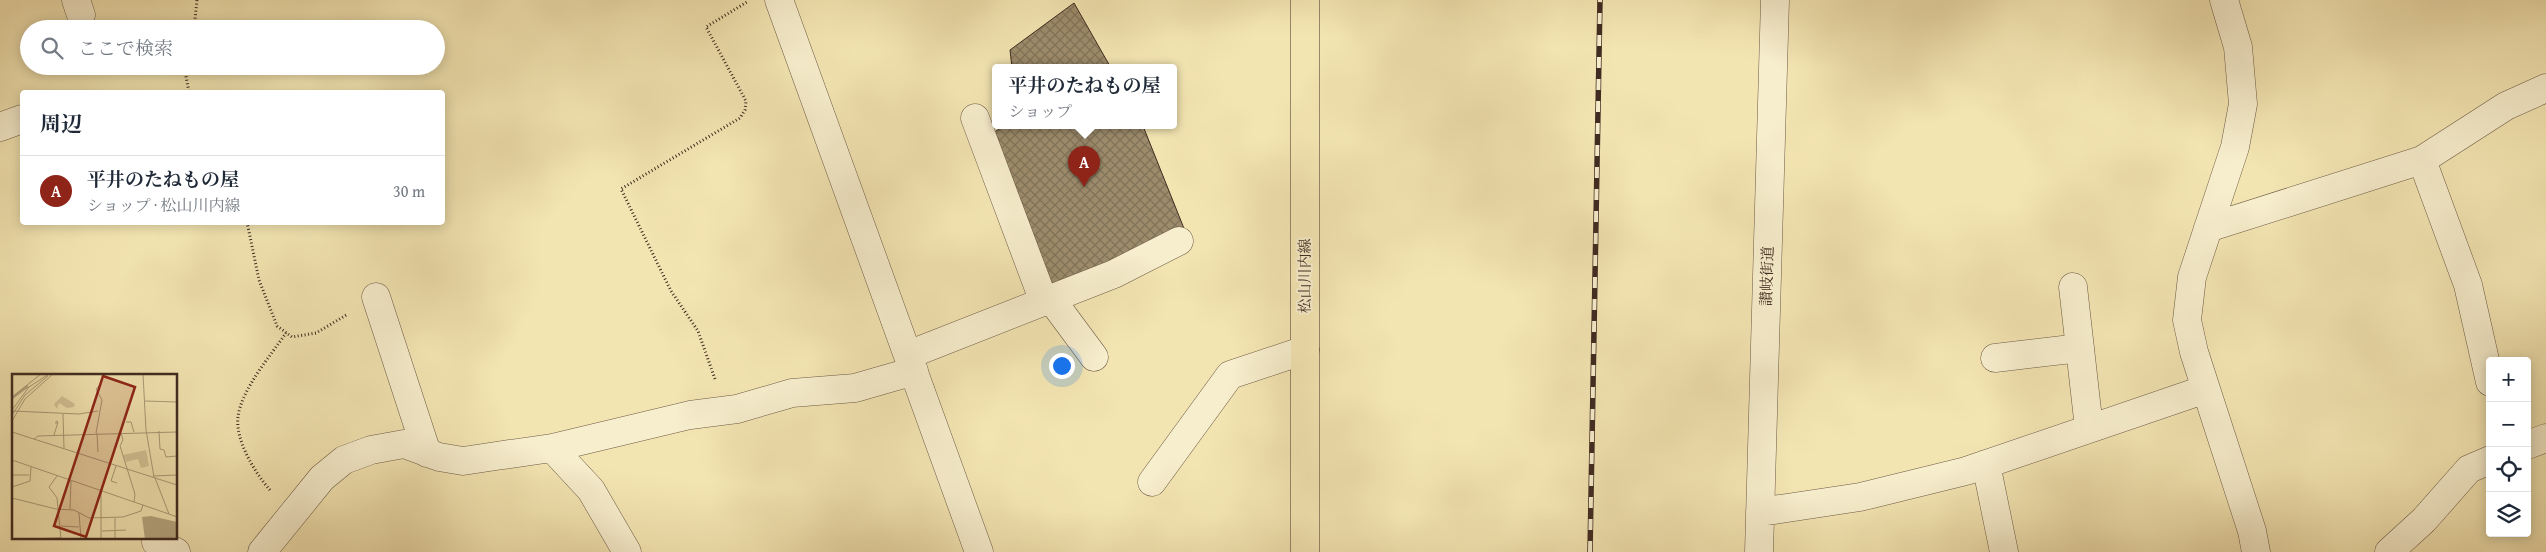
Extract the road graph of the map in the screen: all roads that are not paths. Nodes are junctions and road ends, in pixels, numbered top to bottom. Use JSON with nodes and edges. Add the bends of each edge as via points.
{"nodes":[{"id":1,"x":780,"y":0,"type":"edge"},
{"id":2,"x":1305,"y":0,"type":"edge"},
{"id":3,"x":2224,"y":0,"type":"edge"},
{"id":4,"x":1781,"y":2,"type":"edge"},
{"id":5,"x":2546,"y":88,"type":"edge"},
{"id":6,"x":975,"y":118,"type":"dead end"},
{"id":7,"x":20,"y":121,"type":"edge"},
{"id":8,"x":0,"y":127,"type":"edge"},
{"id":9,"x":2422,"y":160,"type":"junction"},
{"id":10,"x":2208,"y":228,"type":"junction"},
{"id":11,"x":1179,"y":241,"type":"dead end"},
{"id":12,"x":2073,"y":287,"type":"dead end"},
{"id":13,"x":376,"y":297,"type":"road end"},
{"id":14,"x":1047,"y":300,"type":"junction"},
{"id":15,"x":2080,"y":348,"type":"junction"},
{"id":16,"x":1305,"y":350,"type":"junction"},
{"id":17,"x":1094,"y":358,"type":"dead end"},
{"id":18,"x":1995,"y":358,"type":"dead end"},
{"id":19,"x":911,"y":363,"type":"junction"},
{"id":20,"x":2486,"y":364,"type":"edge"},
{"id":21,"x":2206,"y":389,"type":"junction"},
{"id":22,"x":2089,"y":428,"type":"junction"},
{"id":23,"x":2546,"y":438,"type":"edge"},
{"id":24,"x":2531,"y":444,"type":"edge"},
{"id":25,"x":552,"y":448,"type":"junction"},
{"id":26,"x":427,"y":453,"type":"junction"},
{"id":27,"x":2486,"y":462,"type":"edge"},
{"id":28,"x":1986,"y":464,"type":"junction"},
{"id":29,"x":1152,"y":482,"type":"dead end"},
{"id":30,"x":1760,"y":512,"type":"junction"},
{"id":31,"x":262,"y":552,"type":"edge"},
{"id":32,"x":627,"y":552,"type":"edge"},
{"id":33,"x":979,"y":552,"type":"edge"},
{"id":34,"x":1305,"y":552,"type":"edge"},
{"id":35,"x":1759,"y":552,"type":"edge"},
{"id":36,"x":2004,"y":552,"type":"edge"},
{"id":37,"x":2256,"y":552,"type":"edge"},
{"id":38,"x":2389,"y":552,"type":"edge"}],
"edges":[{"from":1,"to":19,"type":"street"},
{"from":2,"to":16,"type":"main road","name":"松山川内線"},
{"from":3,"to":10,"type":"street","via":[[2238,47],[2242,104],[2235,147]]},
{"from":4,"to":30,"type":"street","name":"讃岐街道"},
{"from":5,"to":9,"type":"street","via":[[2506,106]]},
{"from":6,"to":14,"type":"street"},
{"from":7,"to":8,"type":"street"},
{"from":9,"to":10,"type":"street"},
{"from":9,"to":20,"type":"street","via":[[2468,285]]},
{"from":10,"to":21,"type":"street","via":[[2192,277],[2187,320]]},
{"from":11,"to":14,"type":"street","via":[[1114,274]]},
{"from":12,"to":15,"type":"street"},
{"from":13,"to":26,"type":"street"},
{"from":14,"to":17,"type":"street"},
{"from":14,"to":19,"type":"street"},
{"from":15,"to":18,"type":"street"},
{"from":15,"to":22,"type":"street"},
{"from":16,"to":29,"type":"street","via":[[1230,375]]},
{"from":16,"to":34,"type":"main road","name":"松山川内線"},
{"from":19,"to":25,"type":"street","via":[[855,388],[792,392],[738,409],[690,415]]},
{"from":19,"to":33,"type":"street"},
{"from":21,"to":22,"type":"street"},
{"from":21,"to":37,"type":"street"},
{"from":22,"to":28,"type":"street"},
{"from":23,"to":24,"type":"street"},
{"from":25,"to":26,"type":"street","via":[[462,461]]},
{"from":25,"to":32,"type":"street","via":[[591,490]]},
{"from":26,"to":31,"type":"street","via":[[404,444],[371,450],[344,460],[322,478]]},
{"from":27,"to":38,"type":"street","via":[[2469,469],[2424,520]]},
{"from":28,"to":30,"type":"street","via":[[1860,497]]},
{"from":28,"to":36,"type":"street"},
{"from":30,"to":35,"type":"street","name":"讃岐街道"}]}
